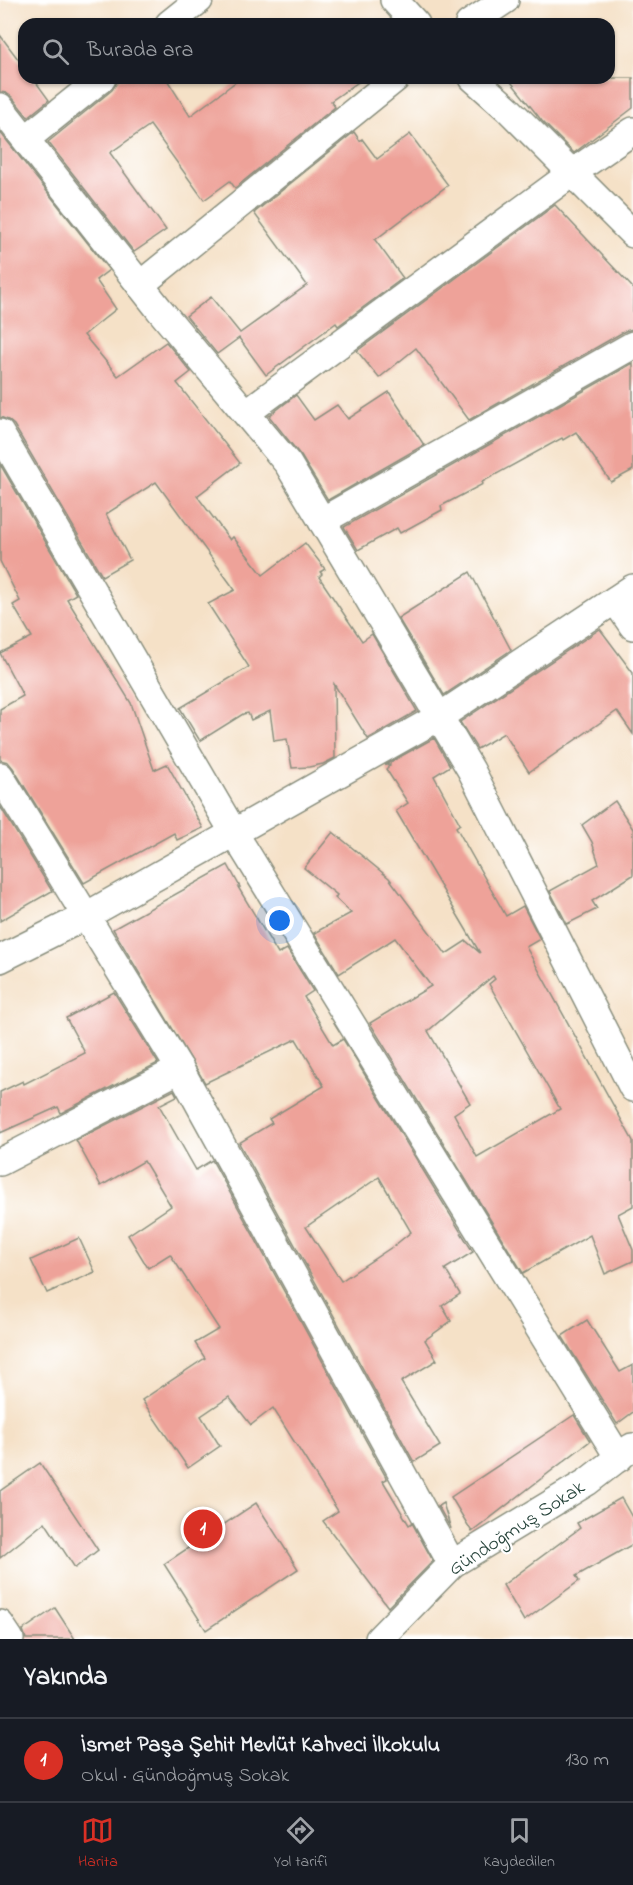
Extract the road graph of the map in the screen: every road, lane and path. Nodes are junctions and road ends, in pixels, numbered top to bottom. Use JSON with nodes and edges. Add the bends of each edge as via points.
{"nodes":[{"id":1,"x":199,"y":0,"type":"edge"},
{"id":2,"x":393,"y":0,"type":"edge"},
{"id":3,"x":505,"y":0,"type":"edge"},
{"id":4,"x":176,"y":18,"type":"edge"},
{"id":5,"x":410,"y":18,"type":"edge"},
{"id":6,"x":478,"y":18,"type":"edge"},
{"id":7,"x":95,"y":84,"type":"edge"},
{"id":8,"x":389,"y":84,"type":"edge"},
{"id":9,"x":479,"y":84,"type":"edge"},
{"id":10,"x":0,"y":107,"type":"edge"},
{"id":11,"x":633,"y":131,"type":"edge"},
{"id":12,"x":26,"y":139,"type":"junction"},
{"id":13,"x":572,"y":173,"type":"junction"},
{"id":14,"x":633,"y":234,"type":"edge"},
{"id":15,"x":140,"y":285,"type":"junction"},
{"id":16,"x":633,"y":345,"type":"edge"},
{"id":17,"x":246,"y":413,"type":"junction"},
{"id":18,"x":0,"y":433,"type":"edge"},
{"id":19,"x":322,"y":521,"type":"junction"},
{"id":20,"x":624,"y":594,"type":"edge"},
{"id":21,"x":633,"y":626,"type":"edge"},
{"id":22,"x":439,"y":717,"type":"junction"},
{"id":23,"x":0,"y":777,"type":"edge"},
{"id":24,"x":234,"y":833,"type":"junction"},
{"id":25,"x":86,"y":916,"type":"junction"},
{"id":26,"x":0,"y":959,"type":"edge"},
{"id":27,"x":180,"y":1069,"type":"junction"},
{"id":28,"x":633,"y":1088,"type":"edge"},
{"id":29,"x":0,"y":1162,"type":"edge"},
{"id":30,"x":626,"y":1452,"type":"edge"},
{"id":31,"x":452,"y":1564,"type":"junction"},
{"id":32,"x":0,"y":1624,"type":"edge"},
{"id":33,"x":386,"y":1636,"type":"edge"},
{"id":34,"x":10,"y":1639,"type":"edge"}],
"edges":[{"from":1,"to":4,"type":"street"},
{"from":2,"to":5,"type":"street"},
{"from":3,"to":6,"type":"street"},
{"from":7,"to":12,"type":"street"},
{"from":8,"to":15,"type":"street"},
{"from":9,"to":13,"type":"street"},
{"from":10,"to":12,"type":"street"},
{"from":11,"to":13,"type":"street"},
{"from":12,"to":15,"type":"street"},
{"from":13,"to":14,"type":"street"},
{"from":13,"to":17,"type":"street"},
{"from":15,"to":17,"type":"street"},
{"from":16,"to":19,"type":"street"},
{"from":17,"to":19,"type":"street","via":[[288,464]]},
{"from":18,"to":24,"type":"street"},
{"from":19,"to":22,"type":"street"},
{"from":20,"to":21,"type":"street"},
{"from":20,"to":22,"type":"street"},
{"from":22,"to":24,"type":"street"},
{"from":22,"to":28,"type":"street","via":[[471,770]]},
{"from":23,"to":25,"type":"street"},
{"from":24,"to":25,"type":"street"},
{"from":24,"to":30,"type":"street"},
{"from":25,"to":26,"type":"street"},
{"from":25,"to":27,"type":"street"},
{"from":27,"to":29,"type":"street"},
{"from":27,"to":31,"type":"street"},
{"from":30,"to":31,"type":"street","name":"Gündoğmuş Sokak","via":[[587,1482]]},
{"from":31,"to":33,"type":"street","name":"Gündoğmuş Sokak"},
{"from":32,"to":34,"type":"street"}]}
